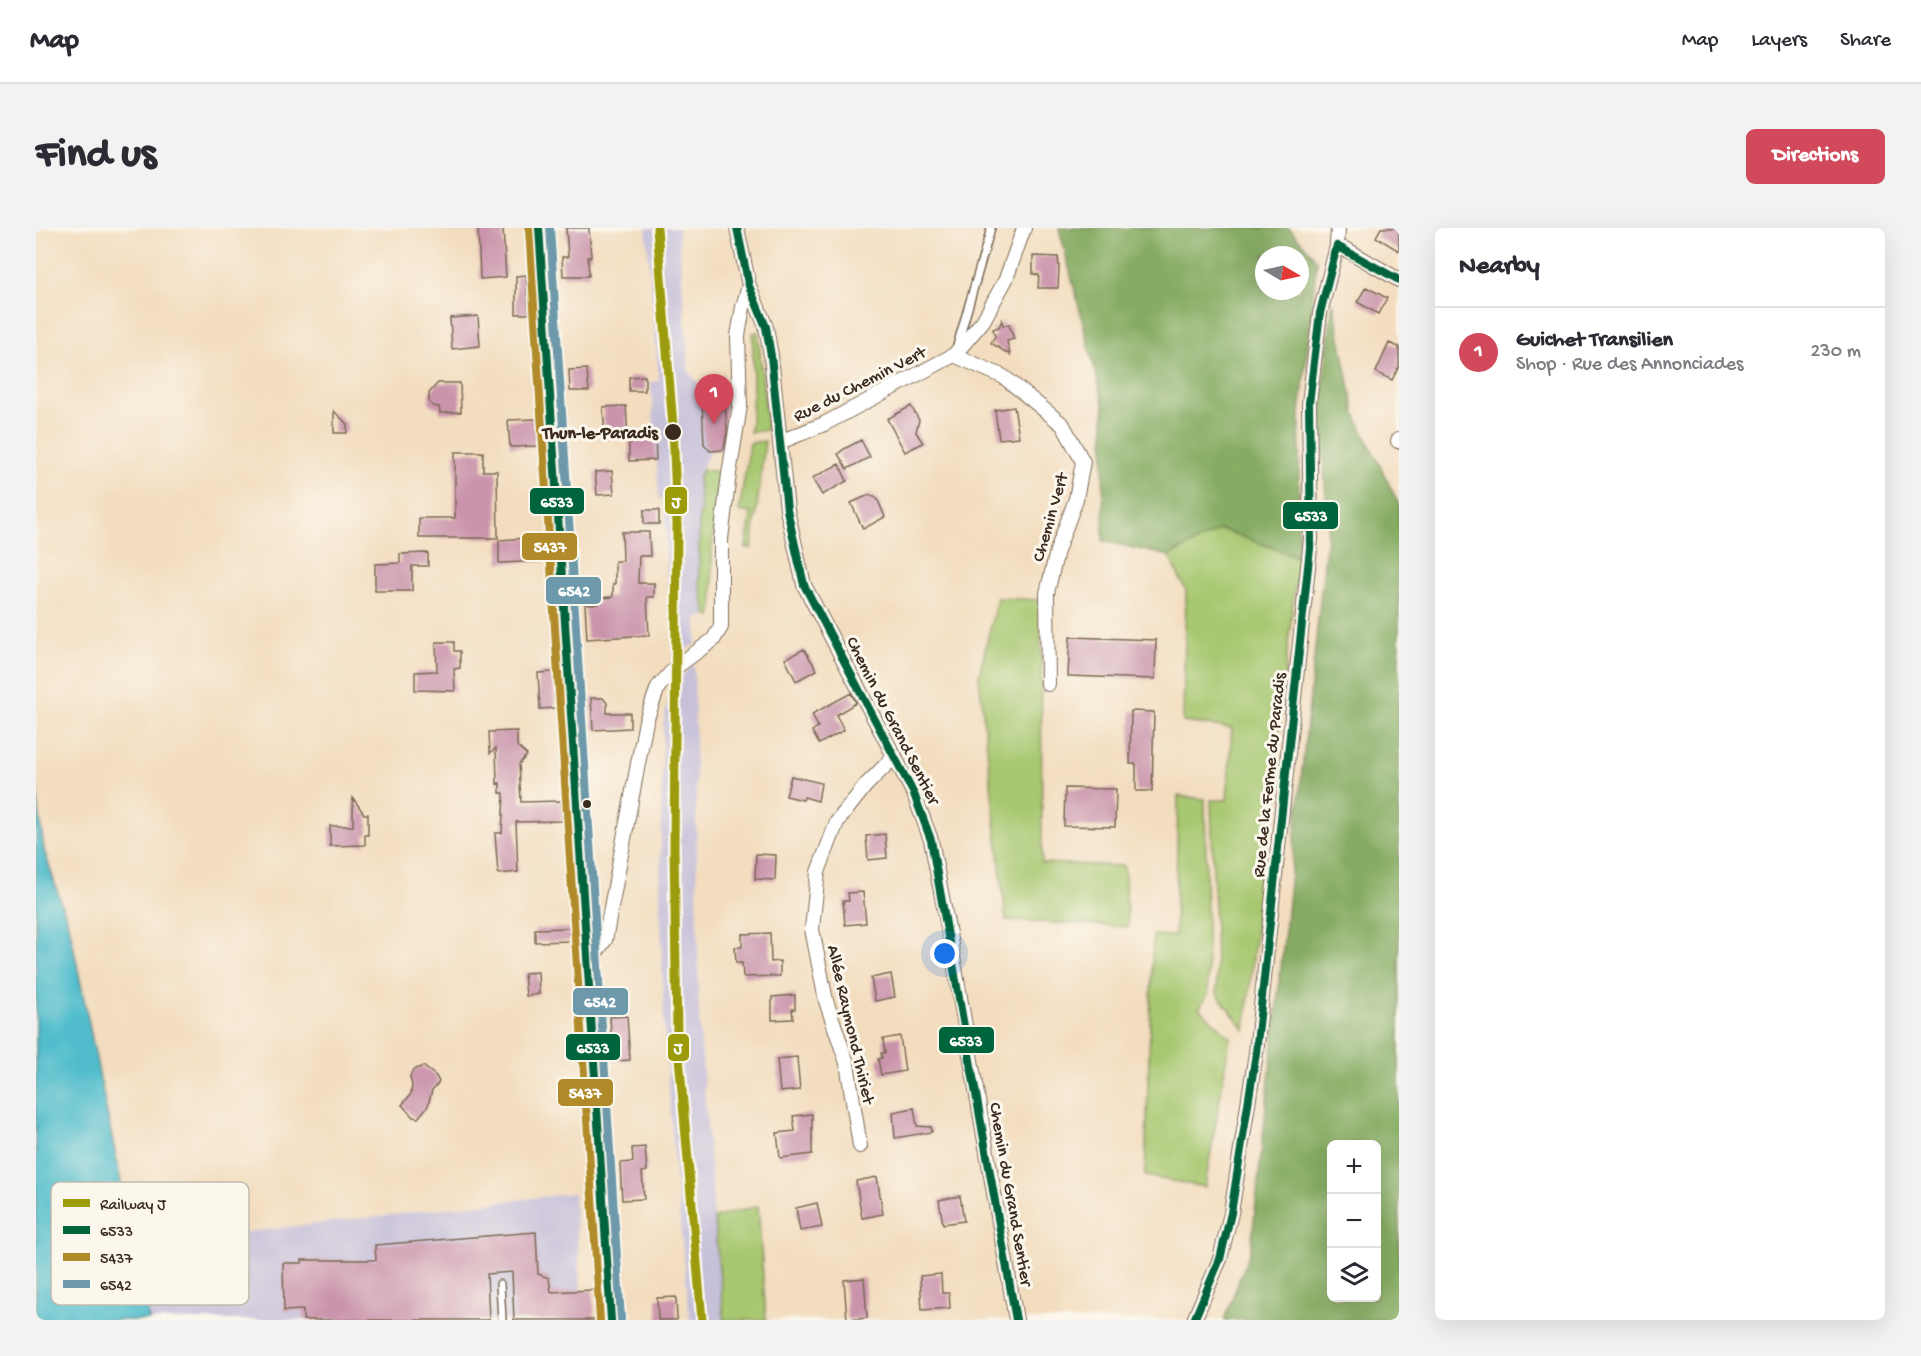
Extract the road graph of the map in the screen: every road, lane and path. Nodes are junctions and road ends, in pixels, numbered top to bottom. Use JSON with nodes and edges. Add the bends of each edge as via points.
{"nodes":[{"id":1,"x":539,"y":228,"type":"edge"},
{"id":2,"x":737,"y":228,"type":"edge"},
{"id":3,"x":991,"y":228,"type":"edge"},
{"id":4,"x":1024,"y":228,"type":"edge"},
{"id":5,"x":1338,"y":228,"type":"edge"},
{"id":6,"x":1337,"y":246,"type":"junction"},
{"id":7,"x":1399,"y":280,"type":"edge"},
{"id":8,"x":749,"y":286,"type":"junction"},
{"id":9,"x":954,"y":355,"type":"junction"},
{"id":10,"x":780,"y":442,"type":"junction"},
{"id":11,"x":1048,"y":684,"type":"dead end"},
{"id":12,"x":895,"y":756,"type":"junction"},
{"id":13,"x":587,"y":952,"type":"junction"},
{"id":14,"x":860,"y":1146,"type":"dead end"},
{"id":15,"x":500,"y":1284,"type":"dead end"},
{"id":16,"x":502,"y":1320,"type":"edge"},
{"id":17,"x":611,"y":1320,"type":"edge"},
{"id":18,"x":1016,"y":1320,"type":"edge"},
{"id":19,"x":1194,"y":1320,"type":"edge"}],
"edges":[{"from":1,"to":13,"type":"main road"},
{"from":2,"to":8,"type":"street","name":"Chemin du Grand Sentier"},
{"from":3,"to":9,"type":"lane"},
{"from":4,"to":9,"type":"street","via":[[1006,279],[987,313]]},
{"from":5,"to":6,"type":"street","name":"Rue de la Ferme du Paradis"},
{"from":6,"to":7,"type":"street"},
{"from":6,"to":19,"type":"street","name":"Rue de la Ferme du Paradis","via":[[1320,313],[1309,403],[1311,540],[1256,1053],[1231,1213],[1220,1258]]},
{"from":8,"to":10,"type":"street","name":"Chemin du Grand Sentier","via":[[766,327]]},
{"from":8,"to":13,"type":"street","via":[[738,336],[740,405],[722,539],[721,627],[713,640],[666,677],[654,695],[605,940],[597,951]]},
{"from":9,"to":10,"type":"street","name":"Rue du Chemin Vert","via":[[824,424]]},
{"from":9,"to":11,"type":"street","name":"Chemin Vert","via":[[1004,377],[1063,425],[1083,462],[1076,499],[1047,593]]},
{"from":10,"to":12,"type":"street","name":"Chemin du Grand Sentier","via":[[787,510],[804,585]]},
{"from":12,"to":14,"type":"street","name":"Allée Raymond Thiriet","via":[[837,822],[818,872],[812,929],[826,1001],[847,1063]]},
{"from":12,"to":18,"type":"street","name":"Chemin du Grand Sentier","via":[[924,817],[938,869]]},
{"from":13,"to":17,"type":"main road"},
{"from":15,"to":16,"type":"lane"}]}
